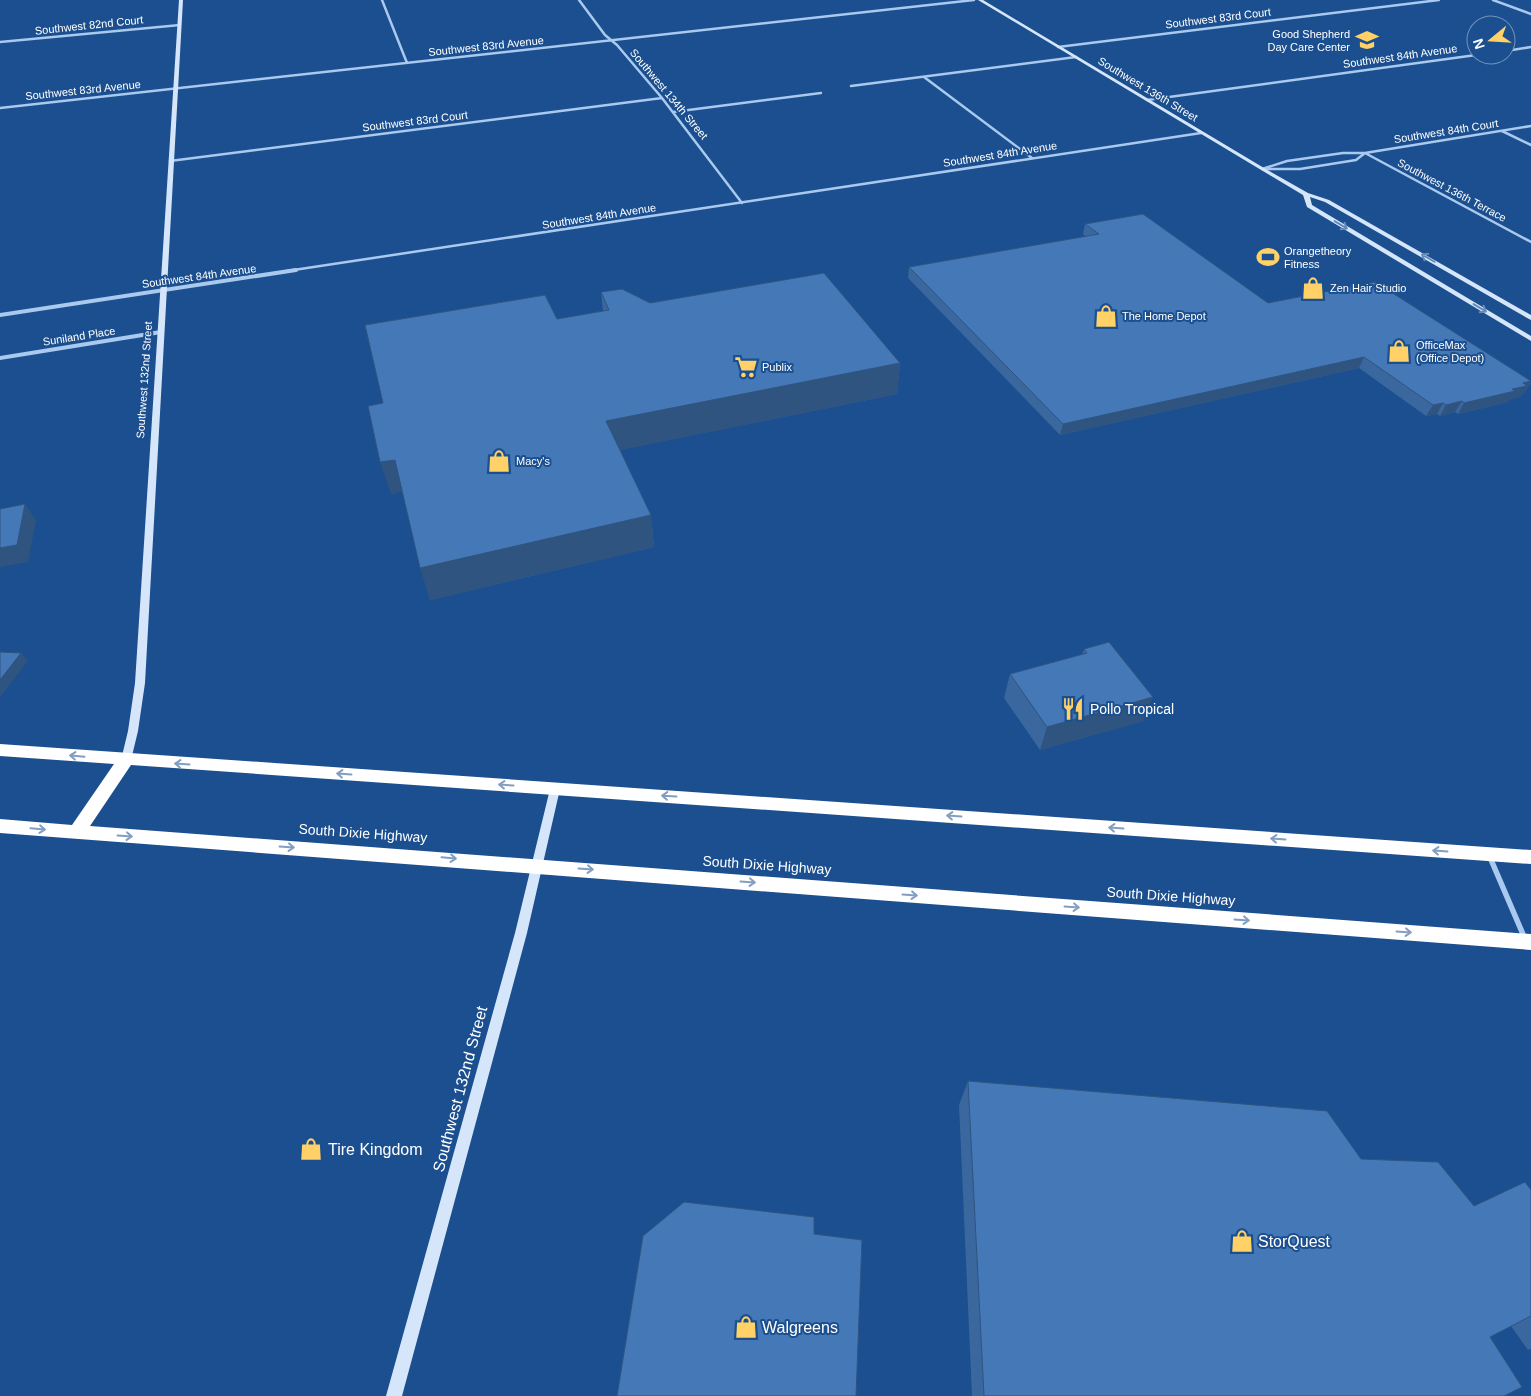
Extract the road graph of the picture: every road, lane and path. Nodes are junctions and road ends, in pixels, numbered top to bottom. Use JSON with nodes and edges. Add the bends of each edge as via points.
{"nodes":[{"id":1,"x":181,"y":0,"type":"edge"},
{"id":2,"x":382,"y":0,"type":"edge"},
{"id":3,"x":579,"y":0,"type":"edge"},
{"id":4,"x":974,"y":0,"type":"edge"},
{"id":5,"x":980,"y":0,"type":"edge"},
{"id":6,"x":1439,"y":0,"type":"edge"},
{"id":7,"x":1493,"y":0,"type":"edge"},
{"id":8,"x":1531,"y":14,"type":"edge"},
{"id":9,"x":180,"y":25,"type":"junction"},
{"id":10,"x":611,"y":40,"type":"junction"},
{"id":11,"x":0,"y":42,"type":"edge"},
{"id":12,"x":1058,"y":47,"type":"junction"},
{"id":13,"x":1531,"y":47,"type":"edge"},
{"id":14,"x":1516,"y":49,"type":"edge"},
{"id":15,"x":1466,"y":56,"type":"edge"},
{"id":16,"x":1076,"y":57,"type":"junction"},
{"id":17,"x":407,"y":63,"type":"junction"},
{"id":18,"x":924,"y":77,"type":"junction"},
{"id":19,"x":851,"y":86,"type":"dead end"},
{"id":20,"x":176,"y":89,"type":"junction"},
{"id":21,"x":821,"y":93,"type":"dead end"},
{"id":22,"x":662,"y":98,"type":"junction"},
{"id":23,"x":1148,"y":100,"type":"junction"},
{"id":24,"x":0,"y":108,"type":"edge"},
{"id":25,"x":673,"y":112,"type":"junction"},
{"id":26,"x":1531,"y":126,"type":"edge"},
{"id":27,"x":1502,"y":131,"type":"junction"},
{"id":28,"x":1201,"y":133,"type":"junction"},
{"id":29,"x":1531,"y":145,"type":"edge"},
{"id":30,"x":1365,"y":153,"type":"junction"},
{"id":31,"x":1032,"y":158,"type":"junction"},
{"id":32,"x":170,"y":161,"type":"junction"},
{"id":33,"x":1262,"y":169,"type":"junction"},
{"id":34,"x":1306,"y":194,"type":"junction"},
{"id":35,"x":742,"y":203,"type":"junction"},
{"id":36,"x":1531,"y":242,"type":"edge"},
{"id":37,"x":164,"y":291,"type":"junction"},
{"id":38,"x":0,"y":315,"type":"edge"},
{"id":39,"x":1531,"y":318,"type":"edge"},
{"id":40,"x":161,"y":332,"type":"junction"},
{"id":41,"x":1531,"y":339,"type":"edge"},
{"id":42,"x":0,"y":358,"type":"edge"},
{"id":43,"x":0,"y":750,"type":"edge"},
{"id":44,"x":126,"y":760,"type":"junction"},
{"id":45,"x":555,"y":789,"type":"junction"},
{"id":46,"x":0,"y":826,"type":"edge"},
{"id":47,"x":76,"y":832,"type":"junction"},
{"id":48,"x":1488,"y":854,"type":"junction"},
{"id":49,"x":1531,"y":857,"type":"edge"},
{"id":50,"x":538,"y":866,"type":"junction"},
{"id":51,"x":1529,"y":942,"type":"edge"},
{"id":52,"x":394,"y":1396,"type":"edge"}],
"edges":[{"from":1,"to":9,"type":"street","name":"Southwest 132nd Street"},
{"from":2,"to":17,"type":"street"},
{"from":3,"to":10,"type":"street","name":"Southwest 134th Street"},
{"from":4,"to":10,"type":"street","name":"Southwest 83rd Avenue"},
{"from":5,"to":12,"type":"street","name":"Southwest 136th Street"},
{"from":6,"to":12,"type":"street","name":"Southwest 83rd Court"},
{"from":7,"to":8,"type":"street"},
{"from":9,"to":11,"type":"street","name":"Southwest 82nd Court"},
{"from":9,"to":20,"type":"street","name":"Southwest 132nd Street"},
{"from":10,"to":17,"type":"street","name":"Southwest 83rd Avenue"},
{"from":10,"to":22,"type":"street","name":"Southwest 134th Street"},
{"from":12,"to":16,"type":"street","name":"Southwest 136th Street"},
{"from":13,"to":14,"type":"street"},
{"from":15,"to":23,"type":"street","name":"Southwest 84th Avenue"},
{"from":16,"to":18,"type":"street"},
{"from":16,"to":23,"type":"street","name":"Southwest 136th Street"},
{"from":17,"to":20,"type":"street","name":"Southwest 83rd Avenue"},
{"from":18,"to":19,"type":"street"},
{"from":18,"to":31,"type":"street"},
{"from":20,"to":24,"type":"street","name":"Southwest 83rd Avenue"},
{"from":20,"to":32,"type":"street","name":"Southwest 132nd Street"},
{"from":21,"to":25,"type":"street"},
{"from":22,"to":25,"type":"street","name":"Southwest 134th Street"},
{"from":22,"to":32,"type":"street","name":"Southwest 83rd Court"},
{"from":23,"to":28,"type":"street","name":"Southwest 136th Street"},
{"from":25,"to":35,"type":"street","name":"Southwest 134th Street"},
{"from":26,"to":27,"type":"street","name":"Southwest 84th Court"},
{"from":27,"to":29,"type":"street"},
{"from":27,"to":30,"type":"street","name":"Southwest 84th Court"},
{"from":28,"to":31,"type":"street","name":"Southwest 84th Avenue"},
{"from":28,"to":33,"type":"street","name":"Southwest 136th Street"},
{"from":30,"to":33,"type":"street","name":"Southwest 84th Court","via":[[1287,161]]},
{"from":30,"to":33,"type":"street","name":"Southwest 84th Court","via":[[1356,160],[1300,169]]},
{"from":30,"to":36,"type":"street","name":"Southwest 136th Terrace"},
{"from":31,"to":35,"type":"street","name":"Southwest 84th Avenue"},
{"from":32,"to":37,"type":"street","name":"Southwest 132nd Street"},
{"from":33,"to":34,"type":"street","name":"Southwest 136th Street"},
{"from":39,"to":34,"type":"street","name":"Southwest 136th Street","one_way":true,"via":[[1328,201]]},
{"from":34,"to":41,"type":"street","name":"Southwest 136th Street","one_way":true,"via":[[1309,206]]},
{"from":35,"to":37,"type":"street","name":"Southwest 84th Avenue"},
{"from":37,"to":38,"type":"street","name":"Southwest 84th Avenue"},
{"from":37,"to":40,"type":"street","name":"Southwest 132nd Street"},
{"from":40,"to":42,"type":"street","name":"Suniland Place"},
{"from":40,"to":44,"type":"street","name":"Southwest 132nd Street","via":[[140,683]]},
{"from":44,"to":43,"type":"highway","one_way":true},
{"from":45,"to":44,"type":"highway","one_way":true},
{"from":44,"to":47,"type":"highway"},
{"from":48,"to":45,"type":"highway","one_way":true},
{"from":45,"to":50,"type":"street","name":"Southwest 132nd Street"},
{"from":46,"to":47,"type":"highway","name":"South Dixie Highway","one_way":true},
{"from":47,"to":50,"type":"highway","name":"South Dixie Highway","one_way":true},
{"from":48,"to":49,"type":"highway"},
{"from":48,"to":51,"type":"street"},
{"from":50,"to":51,"type":"highway","name":"South Dixie Highway","one_way":true},
{"from":50,"to":52,"type":"street","name":"Southwest 132nd Street"}]}
